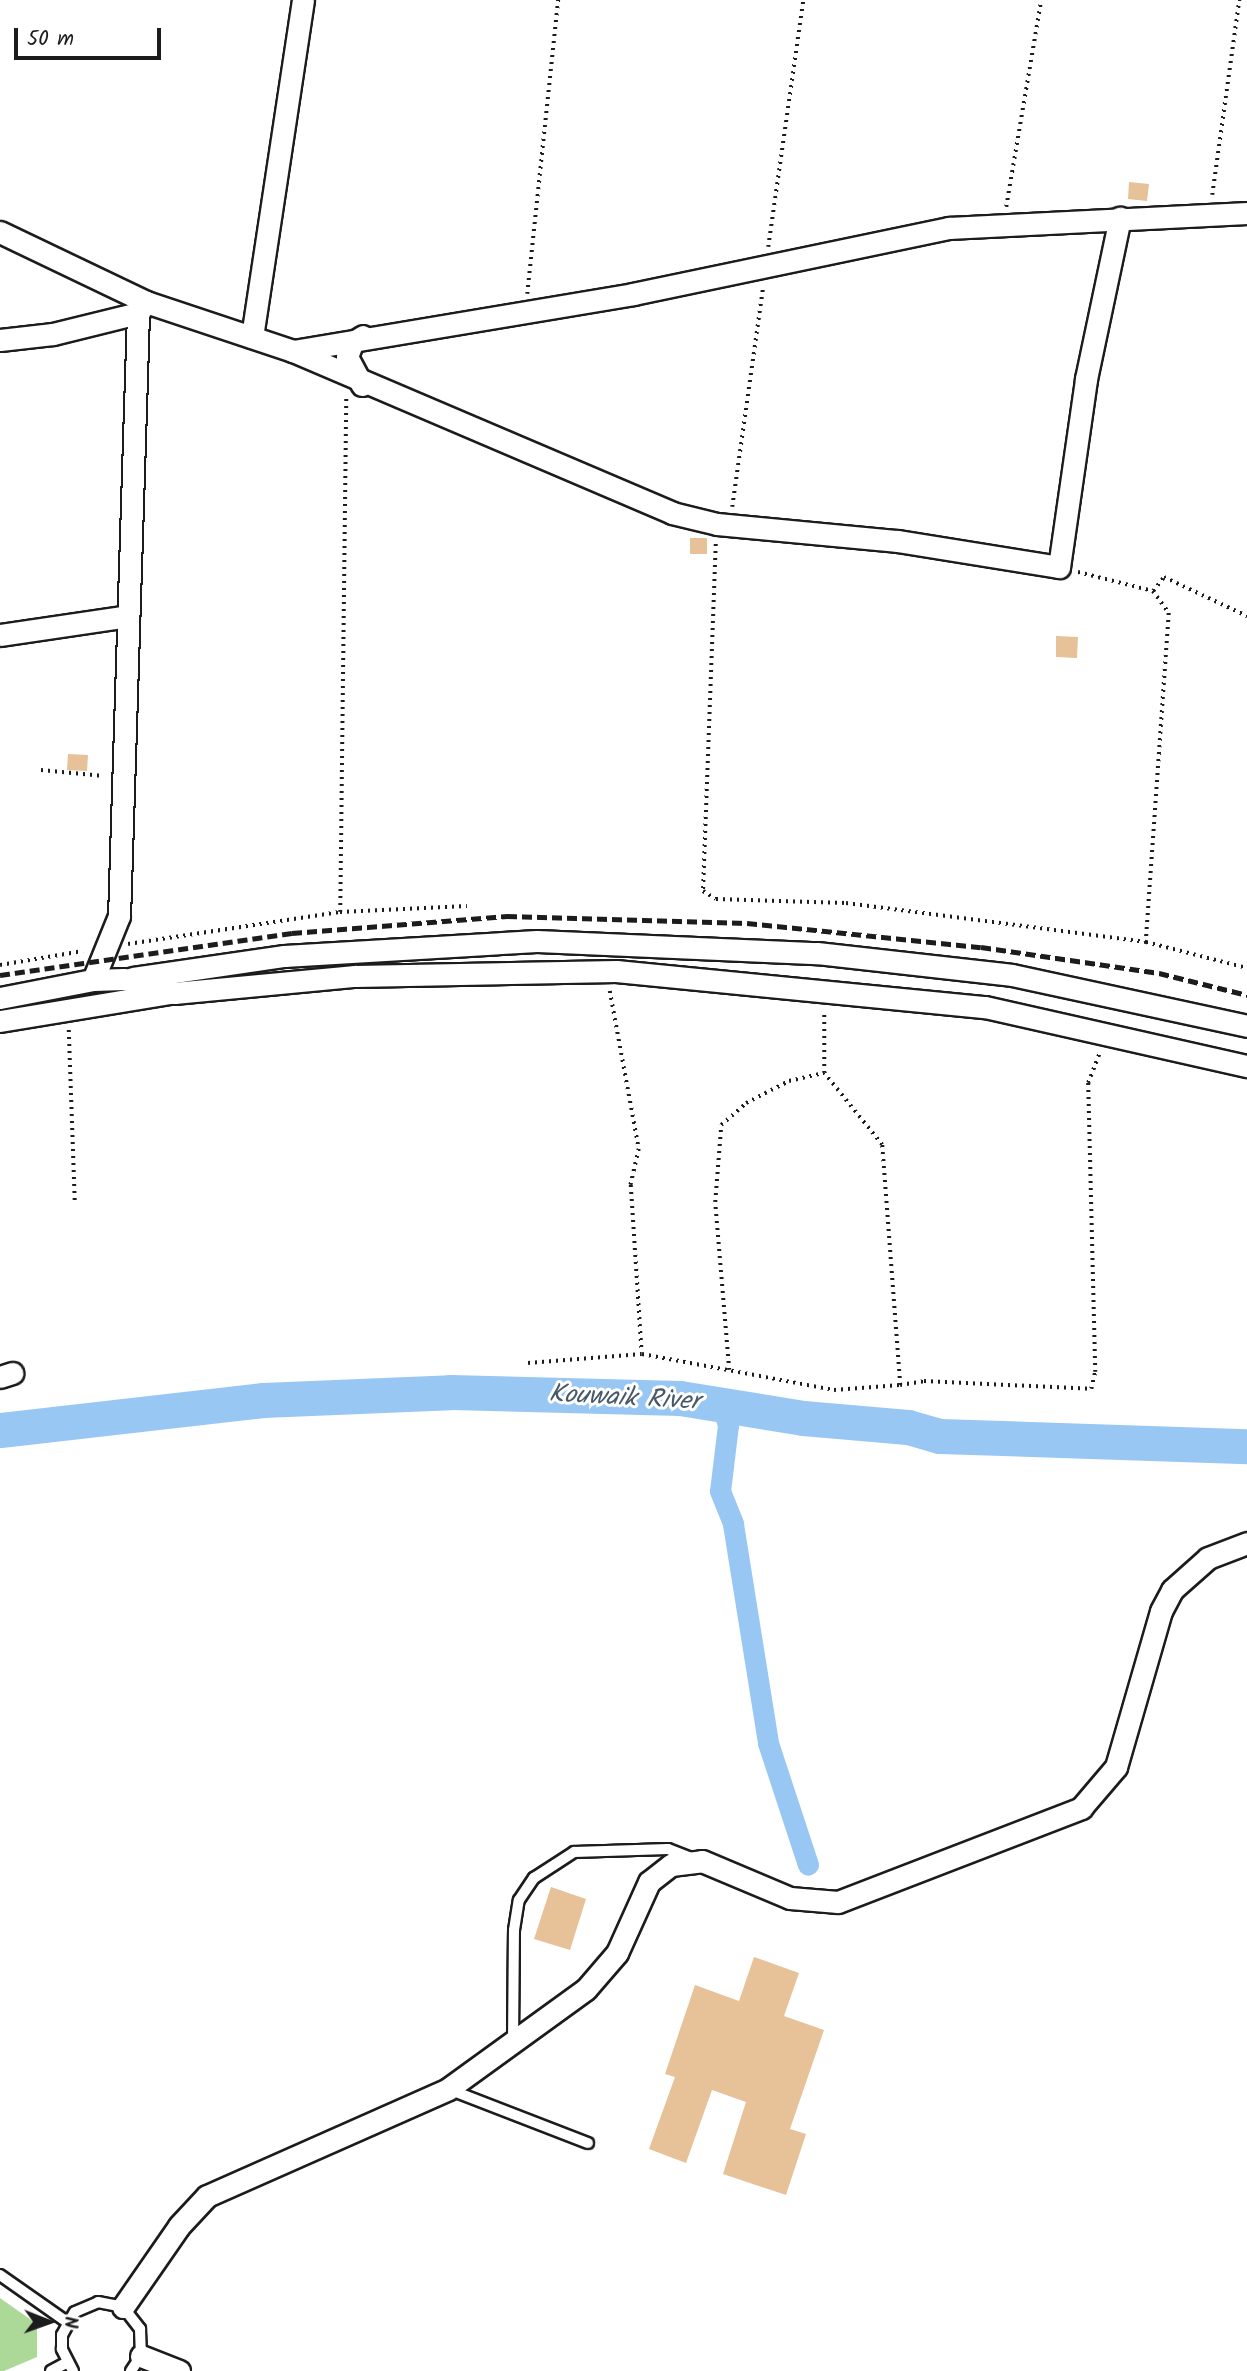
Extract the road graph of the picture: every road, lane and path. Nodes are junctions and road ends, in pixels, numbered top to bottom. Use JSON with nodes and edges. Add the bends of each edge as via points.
{"nodes":[{"id":1,"x":303,"y":0,"type":"edge"},
{"id":2,"x":558,"y":0,"type":"edge"},
{"id":3,"x":1041,"y":0,"type":"edge"},
{"id":4,"x":1239,"y":0,"type":"edge"},
{"id":5,"x":1247,"y":214,"type":"edge"},
{"id":6,"x":1209,"y":215,"type":"junction"},
{"id":7,"x":1120,"y":218,"type":"junction"},
{"id":8,"x":1003,"y":222,"type":"junction"},
{"id":9,"x":0,"y":232,"type":"edge"},
{"id":10,"x":142,"y":307,"type":"junction"},
{"id":11,"x":525,"y":309,"type":"junction"},
{"id":12,"x":363,"y":336,"type":"junction"},
{"id":13,"x":251,"y":337,"type":"junction"},
{"id":14,"x":0,"y":340,"type":"edge"},
{"id":15,"x":293,"y":351,"type":"junction"},
{"id":16,"x":354,"y":382,"type":"junction"},
{"id":17,"x":717,"y":524,"type":"junction"},
{"id":18,"x":1059,"y":567,"type":"junction"},
{"id":19,"x":1153,"y":591,"type":"junction"},
{"id":20,"x":128,"y":616,"type":"junction"},
{"id":21,"x":1247,"y":616,"type":"edge"},
{"id":22,"x":0,"y":635,"type":"edge"},
{"id":23,"x":41,"y":770,"type":"dead end"},
{"id":24,"x":123,"y":777,"type":"junction"},
{"id":25,"x":467,"y":906,"type":"dead end"},
{"id":26,"x":340,"y":912,"type":"junction"},
{"id":27,"x":1146,"y":943,"type":"junction"},
{"id":28,"x":110,"y":947,"type":"junction"},
{"id":29,"x":0,"y":965,"type":"edge"},
{"id":30,"x":1247,"y":968,"type":"edge"},
{"id":31,"x":606,"y":971,"type":"junction"},
{"id":32,"x":124,"y":979,"type":"junction"},
{"id":33,"x":93,"y":980,"type":"junction"},
{"id":34,"x":824,"y":988,"type":"junction"},
{"id":35,"x":174,"y":993,"type":"junction"},
{"id":36,"x":0,"y":998,"type":"edge"},
{"id":37,"x":70,"y":1010,"type":"junction"},
{"id":38,"x":0,"y":1021,"type":"edge"},
{"id":39,"x":1247,"y":1026,"type":"edge"},
{"id":40,"x":1107,"y":1034,"type":"junction"},
{"id":41,"x":1247,"y":1066,"type":"edge"},
{"id":42,"x":824,"y":1073,"type":"junction"},
{"id":43,"x":75,"y":1202,"type":"dead end"},
{"id":44,"x":642,"y":1354,"type":"junction"},
{"id":45,"x":528,"y":1363,"type":"dead end"},
{"id":46,"x":729,"y":1370,"type":"junction"},
{"id":47,"x":900,"y":1385,"type":"junction"},
{"id":48,"x":1247,"y":1543,"type":"edge"},
{"id":49,"x":702,"y":1861,"type":"junction"},
{"id":50,"x":513,"y":2043,"type":"junction"},
{"id":51,"x":448,"y":2089,"type":"junction"},
{"id":52,"x":588,"y":2143,"type":"dead end"},
{"id":53,"x":0,"y":2275,"type":"edge"},
{"id":54,"x":123,"y":2308,"type":"junction"},
{"id":55,"x":67,"y":2322,"type":"junction"},
{"id":56,"x":136,"y":2364,"type":"edge"},
{"id":57,"x":70,"y":2367,"type":"edge"},
{"id":58,"x":51,"y":2371,"type":"edge"},
{"id":59,"x":179,"y":2371,"type":"edge"}],
"edges":[{"from":1,"to":13,"type":"street"},
{"from":2,"to":11,"type":"path"},
{"from":3,"to":8,"type":"path"},
{"from":4,"to":6,"type":"path"},
{"from":5,"to":6,"type":"street"},
{"from":6,"to":7,"type":"street"},
{"from":7,"to":8,"type":"street"},
{"from":7,"to":18,"type":"street","via":[[1086,379]]},
{"from":8,"to":11,"type":"street","via":[[949,228],[633,294]]},
{"from":9,"to":10,"type":"street"},
{"from":10,"to":13,"type":"street"},
{"from":10,"to":14,"type":"street","via":[[53,334]]},
{"from":10,"to":20,"type":"street"},
{"from":11,"to":12,"type":"street"},
{"from":12,"to":15,"type":"street"},
{"from":12,"to":16,"type":"street","via":[[352,343],[347,357]]},
{"from":13,"to":15,"type":"street"},
{"from":15,"to":16,"type":"street"},
{"from":16,"to":17,"type":"street","via":[[672,513]]},
{"from":16,"to":26,"type":"path"},
{"from":17,"to":18,"type":"street","via":[[898,541]]},
{"from":17,"to":27,"type":"path","via":[[702,891],[716,899],[846,903]]},
{"from":18,"to":19,"type":"path"},
{"from":19,"to":21,"type":"path","via":[[1164,577]]},
{"from":19,"to":27,"type":"path","via":[[1169,613]]},
{"from":20,"to":22,"type":"street"},
{"from":20,"to":24,"type":"street"},
{"from":23,"to":24,"type":"path"},
{"from":24,"to":28,"type":"street","via":[[120,916]]},
{"from":25,"to":26,"type":"path"},
{"from":26,"to":28,"type":"path"},
{"from":27,"to":30,"type":"path"},
{"from":28,"to":29,"type":"path"},
{"from":28,"to":33,"type":"street"},
{"from":31,"to":34,"type":"street"},
{"from":31,"to":35,"type":"street","via":[[369,975]]},
{"from":31,"to":44,"type":"path","via":[[639,1149],[631,1185]]},
{"from":32,"to":33,"type":"street"},
{"from":32,"to":35,"type":"street"},
{"from":32,"to":39,"type":"street","via":[[284,956],[550,942],[817,953],[1012,975]]},
{"from":33,"to":36,"type":"street"},
{"from":34,"to":40,"type":"street","via":[[985,1007]]},
{"from":34,"to":42,"type":"path"},
{"from":35,"to":37,"type":"street"},
{"from":37,"to":38,"type":"street"},
{"from":37,"to":43,"type":"path","via":[[67,1091]]},
{"from":40,"to":41,"type":"street"},
{"from":40,"to":47,"type":"path","via":[[1088,1083],[1095,1373],[1091,1388],[924,1381]]},
{"from":42,"to":46,"type":"path","via":[[746,1103],[721,1125],[715,1202]]},
{"from":42,"to":47,"type":"path","via":[[882,1145]]},
{"from":44,"to":45,"type":"path"},
{"from":44,"to":46,"type":"path"},
{"from":46,"to":47,"type":"path","via":[[834,1390]]},
{"from":48,"to":49,"type":"street","via":[[1208,1558],[1172,1590],[1161,1612],[1116,1767],[1081,1808],[838,1902],[790,1898]]},
{"from":49,"to":50,"type":"street","via":[[684,1861],[658,1872],[641,1895],[609,1966]]},
{"from":49,"to":50,"type":"lane","via":[[668,1849],[614,1849],[574,1852],[544,1868],[519,1900],[514,1930]]},
{"from":50,"to":51,"type":"street"},
{"from":51,"to":52,"type":"lane"},
{"from":51,"to":54,"type":"street","via":[[207,2196],[179,2226]]},
{"from":53,"to":55,"type":"lane"},
{"from":54,"to":55,"type":"lane","via":[[86,2305]]},
{"from":54,"to":56,"type":"lane","via":[[140,2329]]},
{"from":55,"to":57,"type":"lane","via":[[62,2349]]},
{"from":56,"to":59,"type":"street"},
{"from":57,"to":58,"type":"lane"}]}
